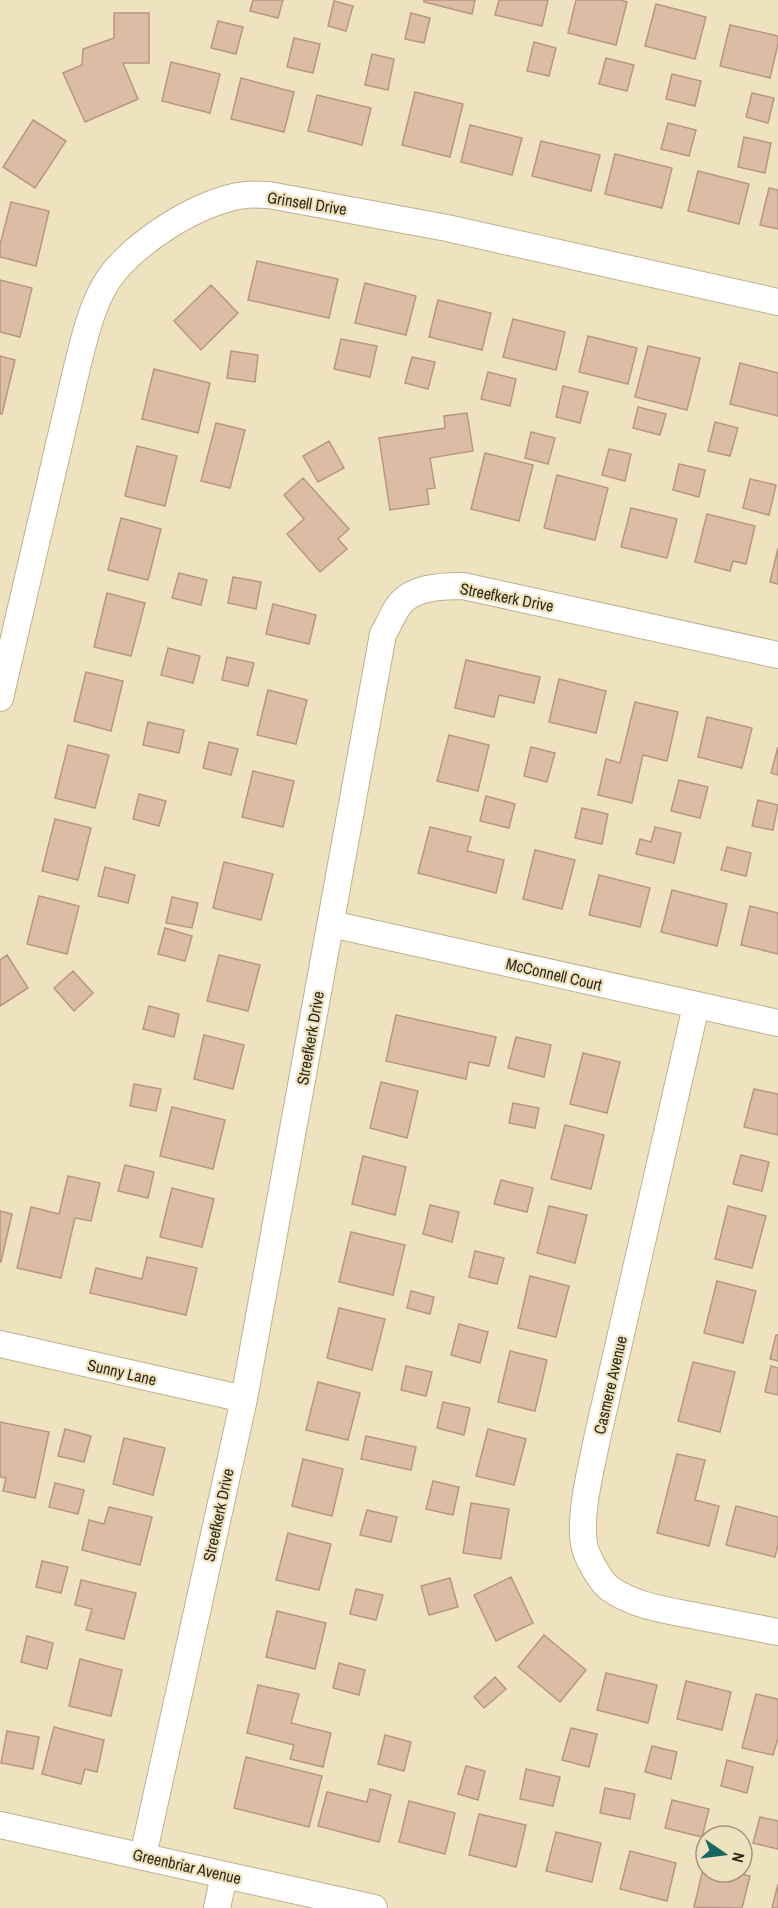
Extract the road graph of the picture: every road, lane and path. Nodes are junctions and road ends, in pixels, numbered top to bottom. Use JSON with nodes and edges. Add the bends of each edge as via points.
{"nodes":[{"id":1,"x":778,"y":302,"type":"edge"},
{"id":2,"x":778,"y":655,"type":"edge"},
{"id":3,"x":0,"y":698,"type":"edge"},
{"id":4,"x":331,"y":924,"type":"junction"},
{"id":5,"x":696,"y":1006,"type":"junction"},
{"id":6,"x":778,"y":1023,"type":"edge"},
{"id":7,"x":0,"y":1344,"type":"edge"},
{"id":8,"x":244,"y":1399,"type":"junction"},
{"id":9,"x":778,"y":1632,"type":"edge"},
{"id":10,"x":0,"y":1825,"type":"edge"},
{"id":11,"x":143,"y":1856,"type":"junction"},
{"id":12,"x":224,"y":1875,"type":"junction"},
{"id":13,"x":217,"y":1908,"type":"edge"},
{"id":14,"x":374,"y":1908,"type":"edge"}],
"edges":[{"from":1,"to":3,"type":"street","name":"Grinsell Drive","via":[[447,228],[269,195],[245,195],[208,204],[149,239],[122,261],[92,310]]},
{"from":2,"to":4,"type":"street","name":"Streefkerk Drive","via":[[463,586],[436,586],[415,593],[398,606],[383,634]]},
{"from":4,"to":5,"type":"street","name":"McConnell Court"},
{"from":4,"to":8,"type":"street","name":"Streefkerk Drive"},
{"from":5,"to":6,"type":"street","name":"McConnell Court"},
{"from":5,"to":9,"type":"street","name":"Casmere Avenue","via":[[597,1439],[586,1495],[584,1545],[608,1587],[632,1600]]},
{"from":7,"to":8,"type":"street","name":"Sunny Lane"},
{"from":8,"to":11,"type":"street","name":"Streefkerk Drive"},
{"from":10,"to":11,"type":"street","name":"Greenbriar Avenue"},
{"from":11,"to":12,"type":"street","name":"Greenbriar Avenue"},
{"from":12,"to":13,"type":"street"},
{"from":12,"to":14,"type":"street","name":"Greenbriar Avenue"}]}
